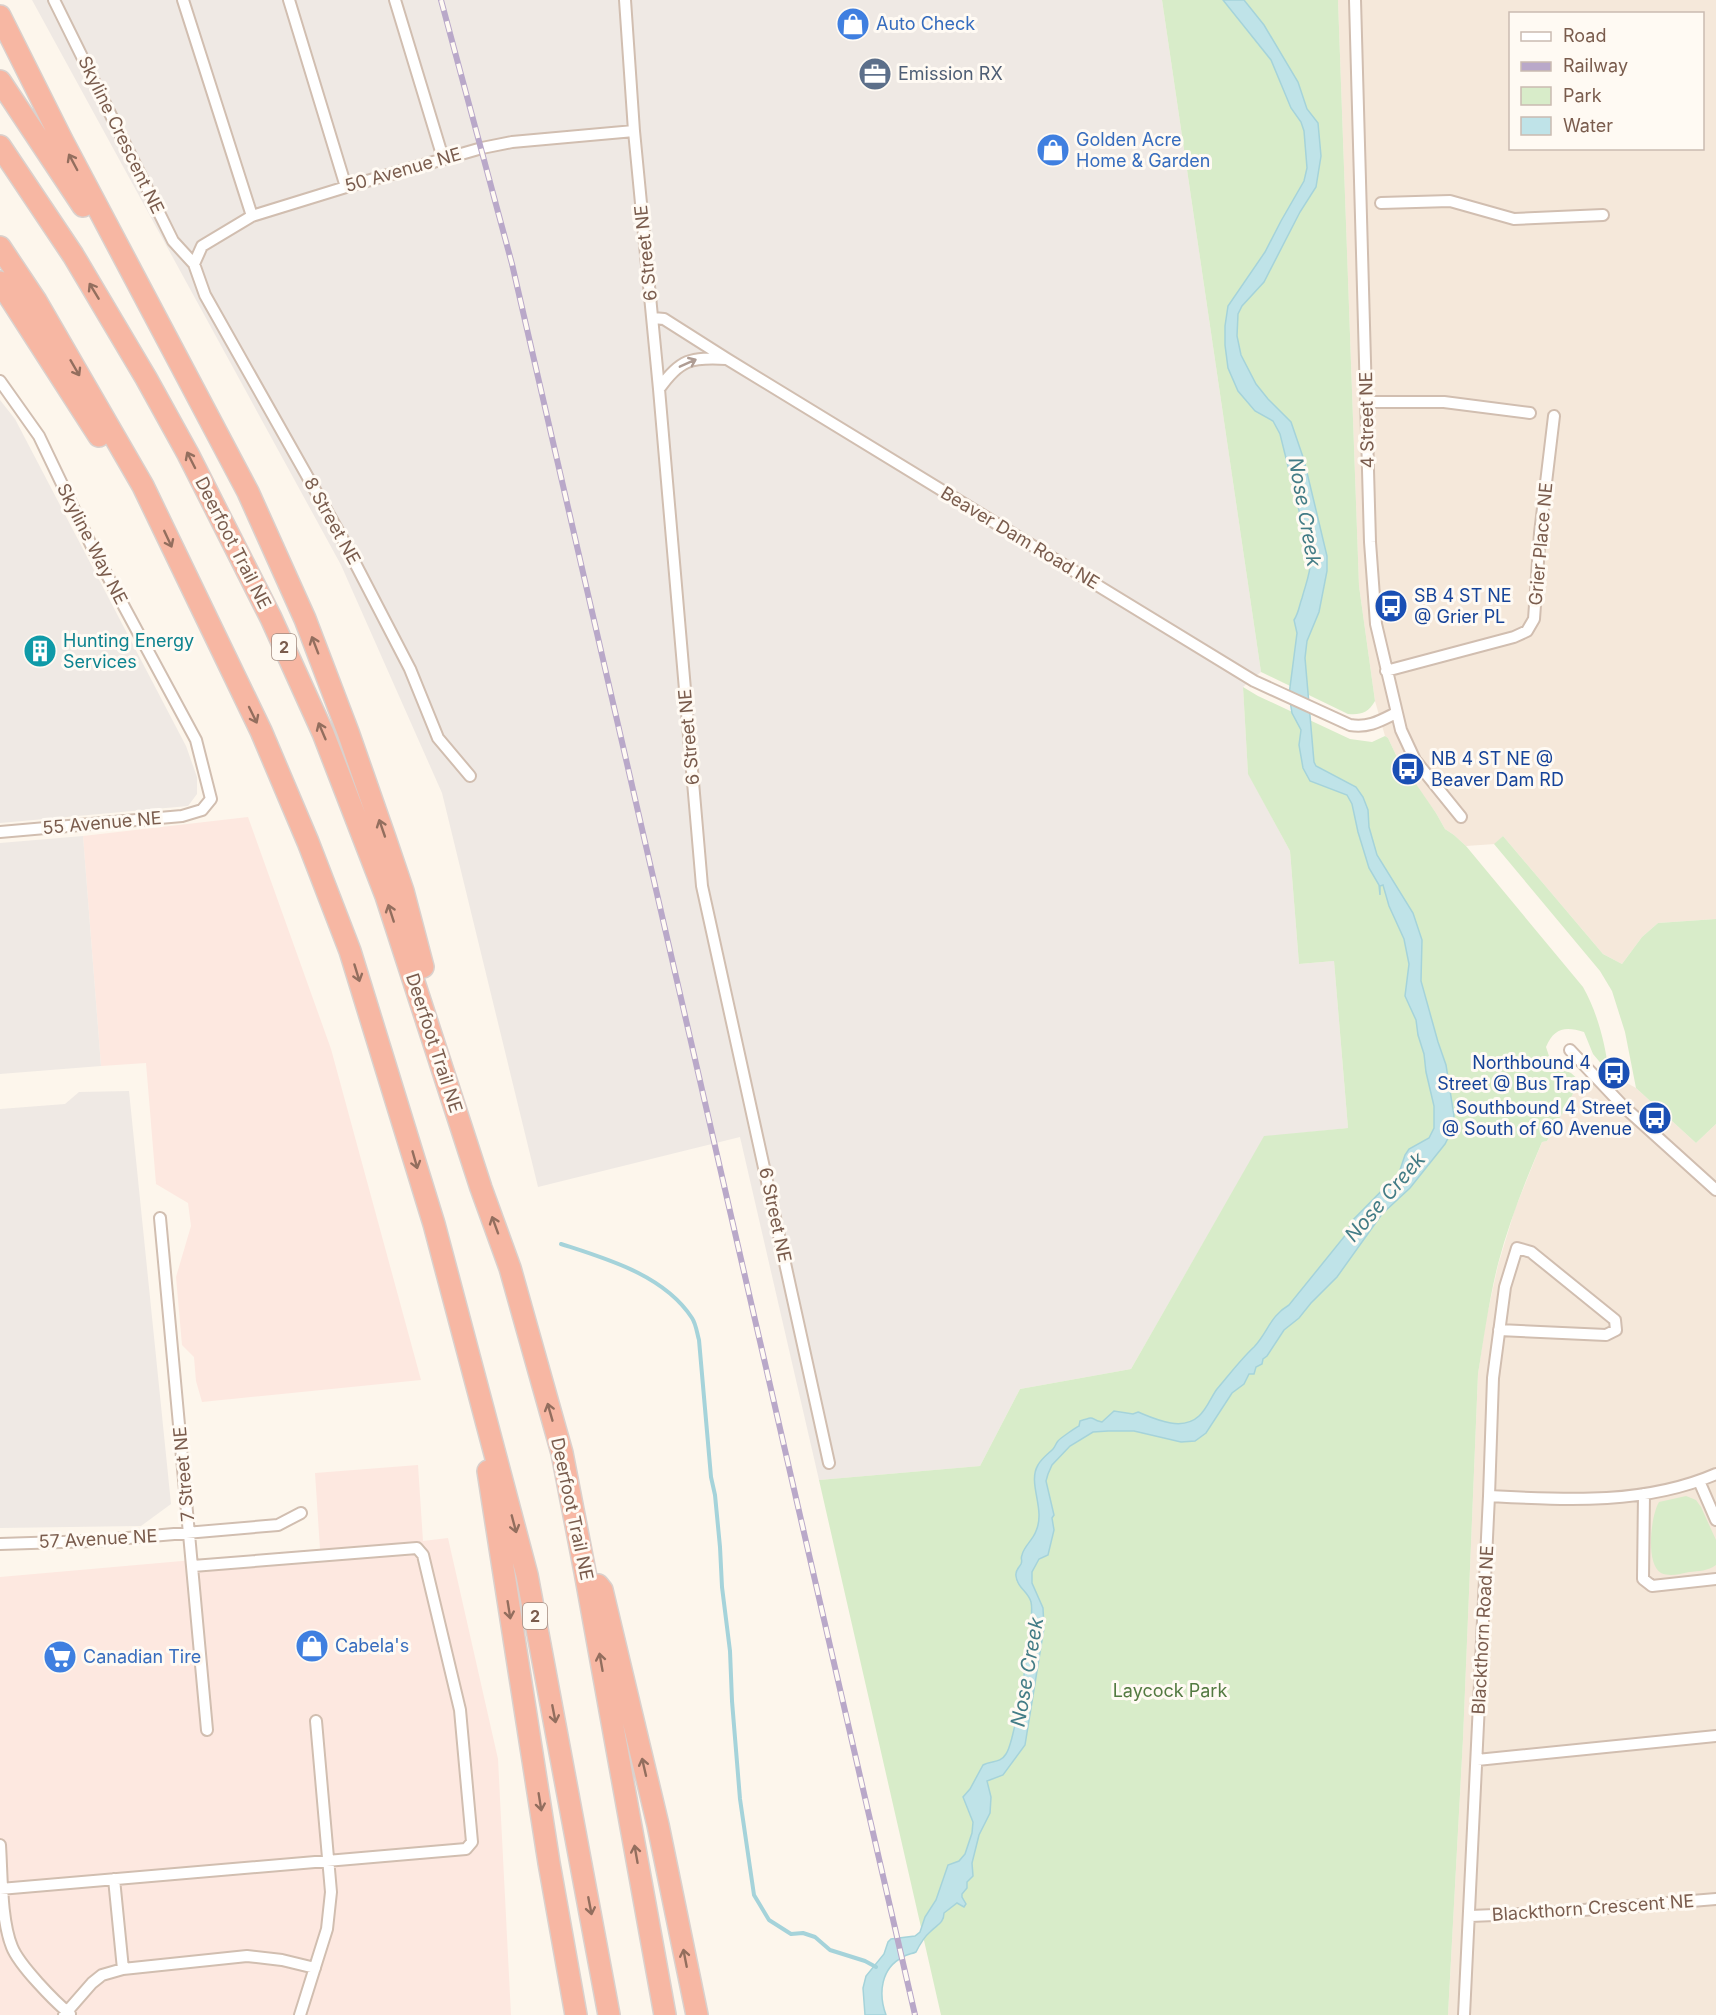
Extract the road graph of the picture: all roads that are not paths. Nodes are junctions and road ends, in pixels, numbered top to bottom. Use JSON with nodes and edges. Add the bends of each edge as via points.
{"nodes":[{"id":1,"x":54,"y":0,"type":"edge"},
{"id":2,"x":183,"y":0,"type":"edge"},
{"id":3,"x":289,"y":0,"type":"edge"},
{"id":4,"x":394,"y":0,"type":"edge"},
{"id":5,"x":626,"y":0,"type":"edge"},
{"id":6,"x":1355,"y":0,"type":"edge"},
{"id":7,"x":0,"y":16,"type":"edge"},
{"id":8,"x":0,"y":81,"type":"edge"},
{"id":9,"x":634,"y":131,"type":"junction"},
{"id":10,"x":0,"y":146,"type":"edge"},
{"id":11,"x":443,"y":158,"type":"junction"},
{"id":12,"x":346,"y":187,"type":"junction"},
{"id":13,"x":1381,"y":203,"type":"dead end"},
{"id":14,"x":1602,"y":215,"type":"dead end"},
{"id":15,"x":252,"y":216,"type":"junction"},
{"id":16,"x":0,"y":247,"type":"edge"},
{"id":17,"x":194,"y":264,"type":"junction"},
{"id":18,"x":0,"y":282,"type":"edge"},
{"id":19,"x":653,"y":318,"type":"junction"},
{"id":20,"x":727,"y":359,"type":"junction"},
{"id":21,"x":0,"y":381,"type":"edge"},
{"id":22,"x":659,"y":389,"type":"junction"},
{"id":23,"x":1367,"y":402,"type":"junction"},
{"id":24,"x":1530,"y":413,"type":"dead end"},
{"id":25,"x":1554,"y":416,"type":"dead end"},
{"id":26,"x":142,"y":486,"type":"junction"},
{"id":27,"x":248,"y":492,"type":"junction"},
{"id":28,"x":1386,"y":671,"type":"junction"},
{"id":29,"x":1396,"y":713,"type":"junction"},
{"id":30,"x":470,"y":776,"type":"dead end"},
{"id":31,"x":202,"y":810,"type":"joint"},
{"id":32,"x":1461,"y":817,"type":"dead end"},
{"id":33,"x":0,"y":832,"type":"edge"},
{"id":34,"x":1570,"y":1050,"type":"dead end"},
{"id":35,"x":481,"y":1188,"type":"junction"},
{"id":36,"x":1716,"y":1190,"type":"edge"},
{"id":37,"x":160,"y":1218,"type":"dead end"},
{"id":38,"x":434,"y":1224,"type":"junction"},
{"id":39,"x":1499,"y":1330,"type":"junction"},
{"id":40,"x":829,"y":1463,"type":"dead end"},
{"id":41,"x":1716,"y":1474,"type":"edge"},
{"id":42,"x":1699,"y":1481,"type":"junction"},
{"id":43,"x":1644,"y":1494,"type":"junction"},
{"id":44,"x":1489,"y":1496,"type":"junction"},
{"id":45,"x":301,"y":1513,"type":"dead end"},
{"id":46,"x":1716,"y":1520,"type":"edge"},
{"id":47,"x":189,"y":1533,"type":"junction"},
{"id":48,"x":0,"y":1544,"type":"edge"},
{"id":49,"x":193,"y":1566,"type":"junction"},
{"id":50,"x":585,"y":1572,"type":"junction"},
{"id":51,"x":1716,"y":1579,"type":"edge"},
{"id":52,"x":316,"y":1722,"type":"dead end"},
{"id":53,"x":207,"y":1730,"type":"dead end"},
{"id":54,"x":1716,"y":1736,"type":"edge"},
{"id":55,"x":1477,"y":1760,"type":"junction"},
{"id":56,"x":0,"y":1845,"type":"edge"},
{"id":57,"x":327,"y":1860,"type":"junction"},
{"id":58,"x":114,"y":1879,"type":"junction"},
{"id":59,"x":2,"y":1889,"type":"edge"},
{"id":60,"x":1716,"y":1899,"type":"edge"},
{"id":61,"x":1470,"y":1916,"type":"junction"},
{"id":62,"x":315,"y":1968,"type":"junction"},
{"id":63,"x":123,"y":1969,"type":"junction"},
{"id":64,"x":67,"y":2014,"type":"edge"},
{"id":65,"x":300,"y":2015,"type":"edge"},
{"id":66,"x":574,"y":2015,"type":"edge"},
{"id":67,"x":609,"y":2015,"type":"edge"},
{"id":68,"x":665,"y":2015,"type":"edge"},
{"id":69,"x":696,"y":2015,"type":"edge"},
{"id":70,"x":1464,"y":2015,"type":"edge"}],
"edges":[{"from":1,"to":17,"type":"street","name":"Skyline Crescent NE","via":[[173,241]]},
{"from":2,"to":15,"type":"street"},
{"from":3,"to":12,"type":"street"},
{"from":4,"to":11,"type":"street"},
{"from":5,"to":9,"type":"street","name":"6 Street NE"},
{"from":6,"to":23,"type":"street","name":"4 Street NE"},
{"from":27,"to":7,"type":"highway","one_way":true},
{"from":8,"to":27,"type":"highway","via":[[107,243]]},
{"from":9,"to":11,"type":"street","name":"50 Avenue NE","via":[[512,142]]},
{"from":9,"to":19,"type":"street","name":"6 Street NE"},
{"from":35,"to":10,"type":"highway","name":"Deerfoot Trail NE","number":"2","one_way":true,"via":[[386,896],[323,733],[271,618],[146,378],[73,255]]},
{"from":11,"to":12,"type":"street","name":"50 Avenue NE"},
{"from":12,"to":15,"type":"street","name":"50 Avenue NE"},
{"from":13,"to":14,"type":"street","via":[[1450,201],[1514,219]]},
{"from":15,"to":17,"type":"street","name":"50 Avenue NE","via":[[202,246]]},
{"from":16,"to":26,"type":"highway","number":"2","one_way":true,"via":[[36,301]]},
{"from":17,"to":30,"type":"street","name":"8 Street NE","via":[[205,295],[341,536],[410,669],[438,738]]},
{"from":18,"to":26,"type":"highway","via":[[94,430]]},
{"from":19,"to":20,"type":"street","name":"Beaver Dam Road NE","via":[[664,319]]},
{"from":19,"to":22,"type":"street","name":"6 Street NE"},
{"from":22,"to":20,"type":"street","one_way":true,"via":[[671,372],[684,363],[701,357]]},
{"from":20,"to":29,"type":"street","name":"Beaver Dam Road NE","via":[[1254,681],[1350,725],[1372,725]]},
{"from":21,"to":31,"type":"street","name":"Skyline Way NE","via":[[39,436],[93,549],[196,740],[211,799]]},
{"from":22,"to":40,"type":"street","name":"6 Street NE","via":[[702,886]]},
{"from":23,"to":24,"type":"street","via":[[1444,402]]},
{"from":23,"to":28,"type":"street","name":"4 Street NE","via":[[1372,581]]},
{"from":25,"to":28,"type":"street","name":"Grier Place NE","via":[[1534,619],[1527,631]]},
{"from":26,"to":38,"type":"highway","number":"2","one_way":true,"via":[[261,731],[308,842],[350,951]]},
{"from":35,"to":27,"type":"highway","one_way":true,"via":[[389,848],[305,619]]},
{"from":28,"to":29,"type":"street","name":"4 Street NE"},
{"from":29,"to":32,"type":"street","name":"4 Street NE","via":[[1415,760]]},
{"from":31,"to":33,"type":"street","name":"55 Avenue NE","via":[[182,816]]},
{"from":34,"to":36,"type":"street","via":[[1623,1106]]},
{"from":50,"to":35,"type":"highway","name":"Deerfoot Trail NE","number":"2","one_way":true,"via":[[562,1453],[510,1268]]},
{"from":37,"to":47,"type":"street","name":"7 Street NE"},
{"from":38,"to":66,"type":"highway","one_way":true,"via":[[434,1253],[486,1460],[549,1863],[571,1976]]},
{"from":38,"to":67,"type":"highway","number":"2","one_way":true,"via":[[527,1575]]},
{"from":39,"to":39,"type":"street","name":"Blackthorn Road NE","via":[[1505,1287],[1517,1248],[1531,1252],[1555,1270],[1615,1320],[1616,1330],[1606,1335]]},
{"from":39,"to":44,"type":"street","name":"Blackthorn Road NE","via":[[1493,1378]]},
{"from":41,"to":42,"type":"street"},
{"from":42,"to":43,"type":"street"},
{"from":42,"to":46,"type":"street"},
{"from":43,"to":44,"type":"street","via":[[1570,1501]]},
{"from":43,"to":51,"type":"street","via":[[1643,1579],[1652,1586]]},
{"from":44,"to":55,"type":"street","name":"Blackthorn Road NE"},
{"from":45,"to":47,"type":"street","name":"57 Avenue NE","via":[[278,1525]]},
{"from":47,"to":48,"type":"street","name":"57 Avenue NE"},
{"from":47,"to":49,"type":"street","name":"7 Street NE"},
{"from":49,"to":53,"type":"street","name":"7 Street NE"},
{"from":49,"to":57,"type":"street","via":[[417,1548],[423,1555],[460,1710],[472,1842],[466,1849]]},
{"from":68,"to":50,"type":"highway","name":"Deerfoot Trail NE","number":"2","one_way":true},
{"from":69,"to":50,"type":"highway","one_way":true,"via":[[658,1825],[602,1590]]},
{"from":52,"to":57,"type":"street"},
{"from":54,"to":55,"type":"street"},
{"from":55,"to":61,"type":"street","name":"Blackthorn Road NE"},
{"from":56,"to":59,"type":"street"},
{"from":57,"to":58,"type":"street"},
{"from":57,"to":62,"type":"street","via":[[330,1910]]},
{"from":58,"to":59,"type":"street"},
{"from":58,"to":63,"type":"street"},
{"from":59,"to":64,"type":"street","via":[[14,1951]]},
{"from":60,"to":61,"type":"street","name":"Blackthorn Crescent NE","via":[[1547,1914]]},
{"from":61,"to":70,"type":"street","name":"Blackthorn Road NE"},
{"from":62,"to":63,"type":"street","via":[[247,1956]]},
{"from":62,"to":65,"type":"street"},
{"from":63,"to":64,"type":"street","via":[[102,1975],[92,1983]]}]}
